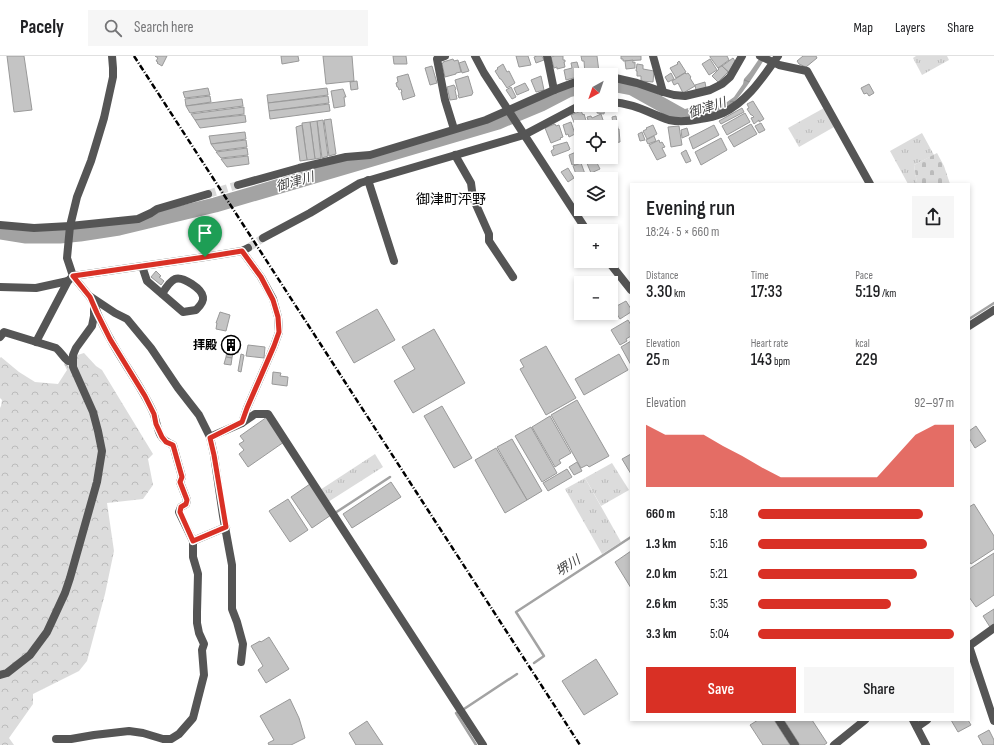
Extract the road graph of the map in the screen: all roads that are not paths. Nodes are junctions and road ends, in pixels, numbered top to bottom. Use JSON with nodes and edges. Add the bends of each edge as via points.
{"nodes":[{"id":1,"x":112,"y":56,"type":"edge"},
{"id":2,"x":445,"y":56,"type":"edge"},
{"id":3,"x":475,"y":56,"type":"edge"},
{"id":4,"x":547,"y":56,"type":"edge"},
{"id":5,"x":653,"y":56,"type":"edge"},
{"id":6,"x":742,"y":56,"type":"edge"},
{"id":7,"x":760,"y":56,"type":"edge"},
{"id":8,"x":774,"y":60,"type":"edge"},
{"id":9,"x":618,"y":79,"type":"edge"},
{"id":10,"x":574,"y":83,"type":"edge"},
{"id":11,"x":554,"y":90,"type":"junction"},
{"id":12,"x":663,"y":92,"type":"junction"},
{"id":13,"x":618,"y":103,"type":"edge"},
{"id":14,"x":574,"y":108,"type":"edge"},
{"id":15,"x":508,"y":111,"type":"junction"},
{"id":16,"x":454,"y":129,"type":"junction"},
{"id":17,"x":523,"y":134,"type":"junction"},
{"id":18,"x":455,"y":155,"type":"junction"},
{"id":19,"x":368,"y":180,"type":"junction"},
{"id":20,"x":869,"y":183,"type":"edge"},
{"id":21,"x":238,"y":185,"type":"tunnel mouth"},
{"id":22,"x":208,"y":194,"type":"tunnel mouth"},
{"id":23,"x":582,"y":224,"type":"edge"},
{"id":24,"x":0,"y":225,"type":"edge"},
{"id":25,"x":70,"y":229,"type":"junction"},
{"id":26,"x":263,"y":238,"type":"tunnel mouth"},
{"id":27,"x":394,"y":261,"type":"dead end"},
{"id":28,"x":142,"y":266,"type":"junction"},
{"id":29,"x":614,"y":268,"type":"edge"},
{"id":30,"x":513,"y":277,"type":"dead end"},
{"id":31,"x":70,"y":279,"type":"junction"},
{"id":32,"x":0,"y":287,"type":"edge"},
{"id":33,"x":630,"y":289,"type":"edge"},
{"id":34,"x":162,"y":294,"type":"junction"},
{"id":35,"x":92,"y":301,"type":"junction"},
{"id":36,"x":994,"y":310,"type":"edge"},
{"id":37,"x":970,"y":325,"type":"edge"},
{"id":38,"x":0,"y":337,"type":"edge"},
{"id":39,"x":36,"y":342,"type":"junction"},
{"id":40,"x":72,"y":360,"type":"junction"},
{"id":41,"x":242,"y":422,"type":"junction"},
{"id":42,"x":210,"y":438,"type":"junction"},
{"id":43,"x":226,"y":527,"type":"junction"},
{"id":44,"x":193,"y":541,"type":"junction"},
{"id":45,"x":994,"y":628,"type":"edge"},
{"id":46,"x":970,"y":649,"type":"edge"},
{"id":47,"x":970,"y":653,"type":"edge"},
{"id":48,"x":241,"y":662,"type":"dead end"},
{"id":49,"x":0,"y":675,"type":"edge"},
{"id":50,"x":780,"y":721,"type":"edge"},
{"id":51,"x":864,"y":721,"type":"edge"},
{"id":52,"x":994,"y":721,"type":"edge"},
{"id":53,"x":915,"y":724,"type":"edge"},
{"id":54,"x":56,"y":739,"type":"dead end"},
{"id":55,"x":483,"y":745,"type":"edge"},
{"id":56,"x":795,"y":745,"type":"edge"},
{"id":57,"x":834,"y":745,"type":"edge"},
{"id":58,"x":926,"y":745,"type":"edge"}],
"edges":[{"from":1,"to":25,"type":"street","via":[[113,77],[104,118],[77,197]]},
{"from":2,"to":16,"type":"street","via":[[437,59]]},
{"from":3,"to":15,"type":"street"},
{"from":4,"to":11,"type":"street"},
{"from":5,"to":12,"type":"street"},
{"from":6,"to":12,"type":"street","via":[[730,77],[710,90],[685,96]]},
{"from":7,"to":8,"type":"street"},
{"from":8,"to":13,"type":"street","via":[[755,87],[738,104],[709,118],[691,121],[671,120],[643,108]]},
{"from":8,"to":20,"type":"street","via":[[779,65],[807,71]]},
{"from":9,"to":12,"type":"street"},
{"from":10,"to":11,"type":"street"},
{"from":11,"to":15,"type":"street"},
{"from":14,"to":17,"type":"street"},
{"from":15,"to":16,"type":"street"},
{"from":15,"to":17,"type":"street"},
{"from":16,"to":21,"type":"street","via":[[370,155],[346,157]]},
{"from":17,"to":18,"type":"street"},
{"from":17,"to":23,"type":"street"},
{"from":18,"to":19,"type":"street"},
{"from":18,"to":30,"type":"street","via":[[471,183],[473,198],[490,234],[489,241]]},
{"from":19,"to":26,"type":"street"},
{"from":19,"to":27,"type":"street"},
{"from":22,"to":25,"type":"street","via":[[157,209],[138,219]]},
{"from":24,"to":25,"type":"street"},
{"from":25,"to":31,"type":"street","via":[[67,252]]},
{"from":28,"to":31,"type":"street"},
{"from":28,"to":34,"type":"street","via":[[147,281]]},
{"from":28,"to":41,"type":"street","via":[[245,249],[273,300],[279,332]]},
{"from":29,"to":33,"type":"street"},
{"from":31,"to":32,"type":"street","via":[[36,288]]},
{"from":31,"to":35,"type":"street"},
{"from":31,"to":39,"type":"street"},
{"from":34,"to":34,"type":"street","via":[[172,281],[178,279],[188,281],[201,292],[203,298],[196,310],[183,312]]},
{"from":35,"to":40,"type":"street","via":[[92,326],[76,348]]},
{"from":35,"to":42,"type":"street","via":[[127,318],[199,415]]},
{"from":35,"to":44,"type":"street","via":[[110,339],[145,396],[162,437],[173,445],[182,477],[180,482],[187,500],[180,512]]},
{"from":36,"to":37,"type":"street"},
{"from":38,"to":39,"type":"street","via":[[4,332]]},
{"from":39,"to":40,"type":"street","via":[[56,348],[68,361]]},
{"from":40,"to":49,"type":"street","via":[[98,431],[102,451],[97,482],[65,593],[47,632],[30,655],[7,673]]},
{"from":41,"to":42,"type":"street"},
{"from":41,"to":55,"type":"street","via":[[255,414],[268,414]]},
{"from":42,"to":43,"type":"street"},
{"from":43,"to":44,"type":"street"},
{"from":43,"to":48,"type":"street","via":[[232,565],[232,609],[243,644]]},
{"from":44,"to":54,"type":"street","via":[[193,557],[198,574],[197,623],[204,644],[204,675],[193,718],[171,739],[130,731]]},
{"from":45,"to":46,"type":"street"},
{"from":47,"to":52,"type":"street"},
{"from":50,"to":56,"type":"street"},
{"from":51,"to":57,"type":"street"},
{"from":53,"to":58,"type":"street"}]}
